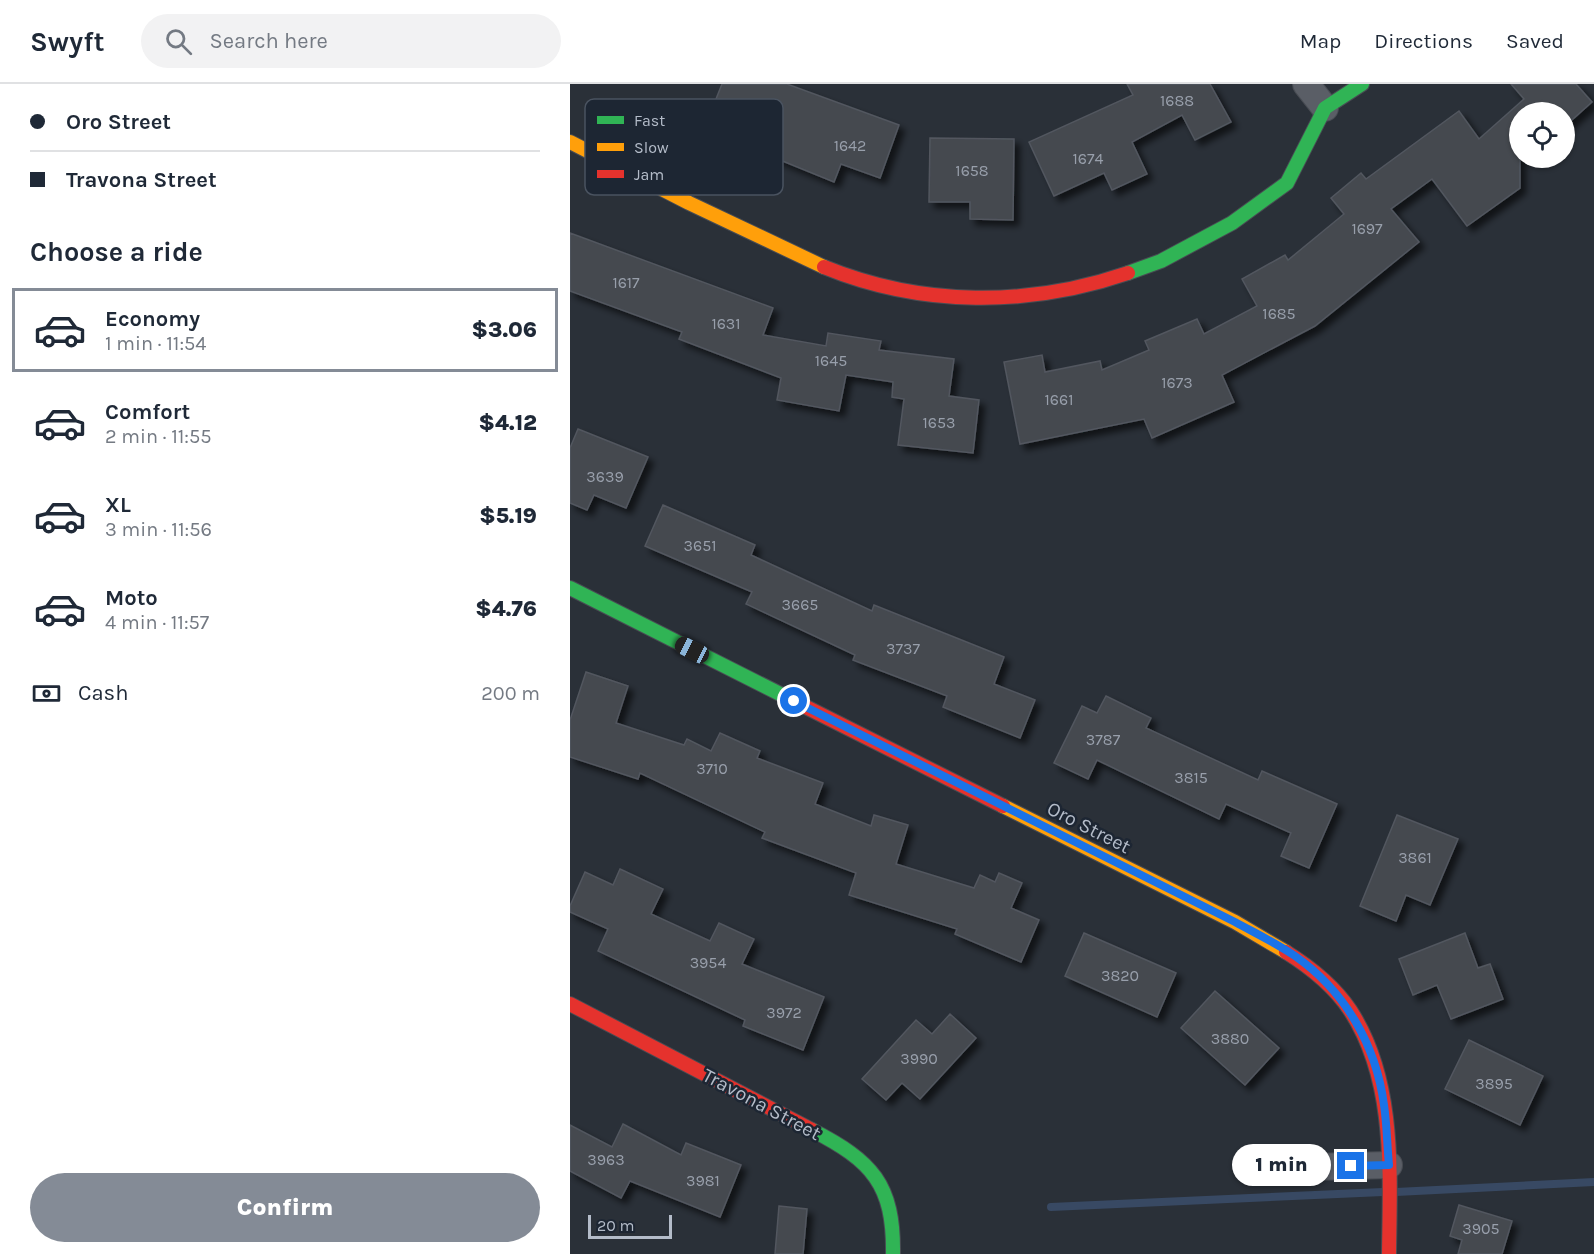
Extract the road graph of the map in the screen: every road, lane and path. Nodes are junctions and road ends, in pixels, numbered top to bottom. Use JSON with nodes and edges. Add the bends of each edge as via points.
{"nodes":[{"id":1,"x":1306,"y":84,"type":"edge"},
{"id":2,"x":1362,"y":84,"type":"edge"},
{"id":3,"x":1325,"y":108,"type":"junction"},
{"id":4,"x":570,"y":142,"type":"edge"},
{"id":5,"x":585,"y":150,"type":"edge"},
{"id":6,"x":673,"y":195,"type":"edge"},
{"id":7,"x":570,"y":588,"type":"edge"},
{"id":8,"x":570,"y":1004,"type":"edge"},
{"id":9,"x":1389,"y":1165,"type":"junction"},
{"id":10,"x":1312,"y":1167,"type":"dead end"},
{"id":11,"x":892,"y":1254,"type":"edge"},
{"id":12,"x":1389,"y":1254,"type":"edge"}],
"edges":[{"from":1,"to":3,"type":"street"},
{"from":2,"to":3,"type":"street"},
{"from":3,"to":6,"type":"street","via":[[1287,183],[1232,223],[1161,261],[1065,291],[1026,297],[934,295],[853,279]]},
{"from":4,"to":5,"type":"street"},
{"from":7,"to":9,"type":"street","name":"Oro Street","via":[[1235,922],[1295,956],[1328,983],[1347,1007],[1372,1054],[1384,1104]]},
{"from":8,"to":11,"type":"street","name":"Travona Street","via":[[861,1159],[873,1172],[890,1205]]},
{"from":9,"to":10,"type":"street"},
{"from":9,"to":12,"type":"street","name":"Oro Street"}]}
